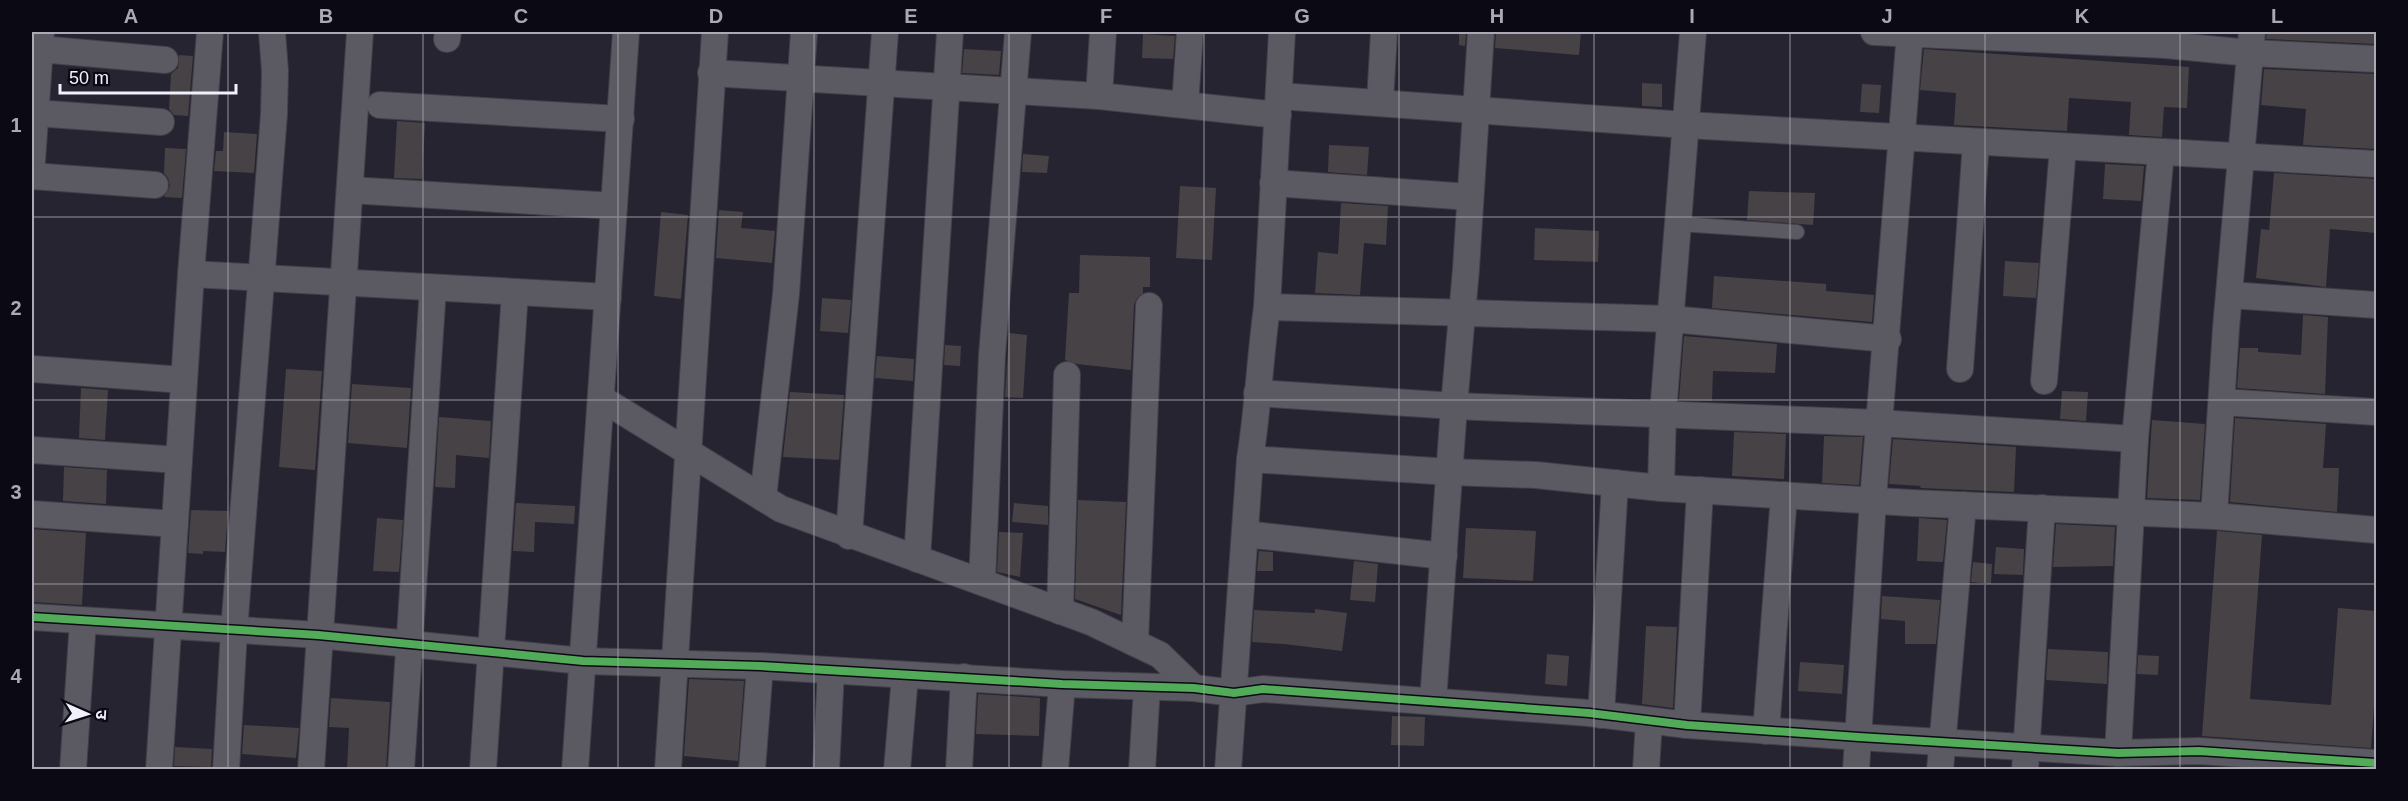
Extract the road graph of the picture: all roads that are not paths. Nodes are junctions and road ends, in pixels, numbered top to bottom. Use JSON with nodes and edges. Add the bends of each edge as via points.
{"nodes":[{"id":1,"x":210,"y":32,"type":"edge"},
{"id":2,"x":272,"y":32,"type":"edge"},
{"id":3,"x":360,"y":32,"type":"edge"},
{"id":4,"x":626,"y":32,"type":"edge"},
{"id":5,"x":715,"y":32,"type":"edge"},
{"id":6,"x":804,"y":32,"type":"edge"},
{"id":7,"x":885,"y":32,"type":"edge"},
{"id":8,"x":950,"y":32,"type":"edge"},
{"id":9,"x":1018,"y":32,"type":"edge"},
{"id":10,"x":1103,"y":32,"type":"edge"},
{"id":11,"x":1190,"y":32,"type":"edge"},
{"id":12,"x":1282,"y":32,"type":"edge"},
{"id":13,"x":1384,"y":32,"type":"edge"},
{"id":14,"x":1481,"y":32,"type":"edge"},
{"id":15,"x":1693,"y":32,"type":"edge"},
{"id":16,"x":1874,"y":32,"type":"edge"},
{"id":17,"x":1910,"y":32,"type":"edge"},
{"id":18,"x":1993,"y":34,"type":"edge"},
{"id":19,"x":2079,"y":37,"type":"edge"},
{"id":20,"x":2167,"y":38,"type":"edge"},
{"id":21,"x":40,"y":40,"type":"edge"},
{"id":22,"x":2251,"y":42,"type":"edge"},
{"id":23,"x":2376,"y":59,"type":"edge"},
{"id":24,"x":165,"y":60,"type":"dead end"},
{"id":25,"x":711,"y":73,"type":"junction"},
{"id":26,"x":802,"y":77,"type":"junction"},
{"id":27,"x":882,"y":84,"type":"junction"},
{"id":28,"x":947,"y":89,"type":"junction"},
{"id":29,"x":1014,"y":92,"type":"junction"},
{"id":30,"x":1099,"y":96,"type":"junction"},
{"id":31,"x":1380,"y":102,"type":"junction"},
{"id":32,"x":380,"y":105,"type":"dead end"},
{"id":33,"x":1185,"y":105,"type":"junction"},
{"id":34,"x":1278,"y":105,"type":"junction"},
{"id":35,"x":1475,"y":109,"type":"junction"},
{"id":36,"x":35,"y":113,"type":"junction"},
{"id":37,"x":621,"y":119,"type":"junction"},
{"id":38,"x":161,"y":122,"type":"dead end"},
{"id":39,"x":1686,"y":125,"type":"junction"},
{"id":40,"x":1901,"y":137,"type":"junction"},
{"id":41,"x":1976,"y":142,"type":"junction"},
{"id":42,"x":2063,"y":147,"type":"junction"},
{"id":43,"x":2161,"y":152,"type":"junction"},
{"id":44,"x":2241,"y":156,"type":"junction"},
{"id":45,"x":32,"y":160,"type":"edge"},
{"id":46,"x":2376,"y":164,"type":"edge"},
{"id":47,"x":32,"y":176,"type":"edge"},
{"id":48,"x":1274,"y":183,"type":"junction"},
{"id":49,"x":155,"y":185,"type":"dead end"},
{"id":50,"x":350,"y":190,"type":"junction"},
{"id":51,"x":1470,"y":197,"type":"junction"},
{"id":52,"x":614,"y":206,"type":"junction"},
{"id":53,"x":1679,"y":224,"type":"junction"},
{"id":54,"x":1797,"y":232,"type":"dead end"},
{"id":55,"x":191,"y":274,"type":"junction"},
{"id":56,"x":260,"y":277,"type":"junction"},
{"id":57,"x":345,"y":282,"type":"junction"},
{"id":58,"x":433,"y":288,"type":"junction"},
{"id":59,"x":515,"y":292,"type":"junction"},
{"id":60,"x":2229,"y":295,"type":"junction"},
{"id":61,"x":608,"y":297,"type":"junction"},
{"id":62,"x":2376,"y":305,"type":"edge"},
{"id":63,"x":1149,"y":306,"type":"dead end"},
{"id":64,"x":1267,"y":307,"type":"junction"},
{"id":65,"x":1462,"y":313,"type":"junction"},
{"id":66,"x":1671,"y":319,"type":"junction"},
{"id":67,"x":1888,"y":339,"type":"junction"},
{"id":68,"x":32,"y":369,"type":"edge"},
{"id":69,"x":1960,"y":369,"type":"dead end"},
{"id":70,"x":1066,"y":375,"type":"dead end"},
{"id":71,"x":184,"y":380,"type":"junction"},
{"id":72,"x":2044,"y":381,"type":"dead end"},
{"id":73,"x":1257,"y":393,"type":"junction"},
{"id":74,"x":602,"y":399,"type":"junction"},
{"id":75,"x":2222,"y":402,"type":"junction"},
{"id":76,"x":1454,"y":406,"type":"junction"},
{"id":77,"x":2376,"y":412,"type":"edge"},
{"id":78,"x":1664,"y":413,"type":"junction"},
{"id":79,"x":1879,"y":423,"type":"junction"},
{"id":80,"x":2135,"y":439,"type":"junction"},
{"id":81,"x":32,"y":450,"type":"edge"},
{"id":82,"x":687,"y":451,"type":"junction"},
{"id":83,"x":1250,"y":459,"type":"junction"},
{"id":84,"x":179,"y":460,"type":"junction"},
{"id":85,"x":1450,"y":472,"type":"junction"},
{"id":86,"x":1615,"y":483,"type":"junction"},
{"id":87,"x":1661,"y":488,"type":"junction"},
{"id":88,"x":1700,"y":490,"type":"junction"},
{"id":89,"x":1784,"y":495,"type":"junction"},
{"id":90,"x":763,"y":498,"type":"junction"},
{"id":91,"x":1873,"y":500,"type":"junction"},
{"id":92,"x":1963,"y":505,"type":"junction"},
{"id":93,"x":2042,"y":508,"type":"junction"},
{"id":94,"x":2131,"y":512,"type":"junction"},
{"id":95,"x":32,"y":514,"type":"edge"},
{"id":96,"x":2214,"y":516,"type":"junction"},
{"id":97,"x":175,"y":524,"type":"junction"},
{"id":98,"x":2376,"y":530,"type":"edge"},
{"id":99,"x":1245,"y":534,"type":"junction"},
{"id":100,"x":849,"y":536,"type":"junction"},
{"id":101,"x":1444,"y":556,"type":"junction"},
{"id":102,"x":917,"y":559,"type":"junction"},
{"id":103,"x":982,"y":582,"type":"junction"},
{"id":104,"x":1060,"y":611,"type":"junction"},
{"id":105,"x":32,"y":617,"type":"edge"},
{"id":106,"x":83,"y":621,"type":"junction"},
{"id":107,"x":168,"y":626,"type":"junction"},
{"id":108,"x":234,"y":631,"type":"junction"},
{"id":109,"x":318,"y":635,"type":"junction"},
{"id":110,"x":1135,"y":643,"type":"junction"},
{"id":111,"x":408,"y":645,"type":"junction"},
{"id":112,"x":490,"y":651,"type":"junction"},
{"id":113,"x":583,"y":661,"type":"junction"},
{"id":114,"x":675,"y":664,"type":"junction"},
{"id":115,"x":760,"y":666,"type":"junction"},
{"id":116,"x":831,"y":671,"type":"junction"},
{"id":117,"x":905,"y":676,"type":"junction"},
{"id":118,"x":964,"y":677,"type":"junction"},
{"id":119,"x":1062,"y":684,"type":"junction"},
{"id":120,"x":1148,"y":687,"type":"junction"},
{"id":121,"x":1194,"y":688,"type":"junction"},
{"id":122,"x":1233,"y":693,"type":"junction"},
{"id":123,"x":1434,"y":701,"type":"junction"},
{"id":124,"x":1601,"y":715,"type":"junction"},
{"id":125,"x":1649,"y":721,"type":"junction"},
{"id":126,"x":1687,"y":724,"type":"junction"},
{"id":127,"x":1766,"y":731,"type":"junction"},
{"id":128,"x":1859,"y":737,"type":"junction"},
{"id":129,"x":1942,"y":741,"type":"junction"},
{"id":130,"x":2026,"y":758,"type":"edge"},
{"id":131,"x":2110,"y":758,"type":"edge"},
{"id":132,"x":2199,"y":760,"type":"edge"},
{"id":133,"x":2376,"y":763,"type":"edge"},
{"id":134,"x":73,"y":770,"type":"edge"},
{"id":135,"x":159,"y":770,"type":"edge"},
{"id":136,"x":226,"y":770,"type":"edge"},
{"id":137,"x":311,"y":770,"type":"edge"},
{"id":138,"x":401,"y":770,"type":"edge"},
{"id":139,"x":483,"y":770,"type":"edge"},
{"id":140,"x":575,"y":770,"type":"edge"},
{"id":141,"x":668,"y":770,"type":"edge"},
{"id":142,"x":752,"y":770,"type":"edge"},
{"id":143,"x":826,"y":770,"type":"edge"},
{"id":144,"x":897,"y":770,"type":"edge"},
{"id":145,"x":959,"y":770,"type":"edge"},
{"id":146,"x":1055,"y":770,"type":"edge"},
{"id":147,"x":1142,"y":770,"type":"edge"},
{"id":148,"x":1228,"y":770,"type":"edge"},
{"id":149,"x":1646,"y":770,"type":"edge"},
{"id":150,"x":1856,"y":770,"type":"edge"},
{"id":151,"x":1940,"y":770,"type":"edge"}],
"edges":[{"from":1,"to":55,"type":"street"},
{"from":2,"to":56,"type":"street","via":[[275,92]]},
{"from":3,"to":50,"type":"street"},
{"from":4,"to":37,"type":"street"},
{"from":5,"to":25,"type":"street"},
{"from":6,"to":26,"type":"street"},
{"from":7,"to":27,"type":"street"},
{"from":8,"to":28,"type":"street"},
{"from":9,"to":29,"type":"street"},
{"from":10,"to":30,"type":"street"},
{"from":11,"to":33,"type":"street"},
{"from":12,"to":34,"type":"street"},
{"from":13,"to":31,"type":"street"},
{"from":14,"to":35,"type":"street"},
{"from":15,"to":39,"type":"street"},
{"from":16,"to":17,"type":"street"},
{"from":17,"to":18,"type":"street"},
{"from":17,"to":40,"type":"street"},
{"from":18,"to":19,"type":"street"},
{"from":19,"to":20,"type":"street"},
{"from":20,"to":22,"type":"street"},
{"from":21,"to":24,"type":"street"},
{"from":21,"to":36,"type":"street"},
{"from":22,"to":23,"type":"street"},
{"from":22,"to":44,"type":"street"},
{"from":25,"to":26,"type":"street"},
{"from":25,"to":82,"type":"street"},
{"from":26,"to":27,"type":"street"},
{"from":26,"to":90,"type":"street","via":[[786,294]]},
{"from":27,"to":28,"type":"street"},
{"from":27,"to":100,"type":"street"},
{"from":28,"to":29,"type":"street"},
{"from":28,"to":102,"type":"street"},
{"from":29,"to":30,"type":"street"},
{"from":29,"to":103,"type":"street","via":[[992,355]]},
{"from":30,"to":33,"type":"street"},
{"from":31,"to":34,"type":"street"},
{"from":31,"to":35,"type":"street"},
{"from":32,"to":37,"type":"street"},
{"from":33,"to":34,"type":"street"},
{"from":34,"to":48,"type":"street"},
{"from":35,"to":39,"type":"street"},
{"from":35,"to":51,"type":"street"},
{"from":36,"to":38,"type":"street"},
{"from":36,"to":45,"type":"street"},
{"from":37,"to":52,"type":"street"},
{"from":39,"to":40,"type":"street"},
{"from":39,"to":53,"type":"street"},
{"from":40,"to":41,"type":"street"},
{"from":40,"to":67,"type":"street"},
{"from":41,"to":42,"type":"street"},
{"from":41,"to":69,"type":"street"},
{"from":42,"to":43,"type":"street"},
{"from":42,"to":72,"type":"street"},
{"from":43,"to":44,"type":"street"},
{"from":43,"to":80,"type":"street"},
{"from":44,"to":46,"type":"street"},
{"from":44,"to":60,"type":"street"},
{"from":47,"to":49,"type":"street"},
{"from":48,"to":51,"type":"street"},
{"from":48,"to":64,"type":"street"},
{"from":50,"to":52,"type":"street"},
{"from":50,"to":57,"type":"street"},
{"from":51,"to":65,"type":"street"},
{"from":52,"to":61,"type":"street"},
{"from":53,"to":54,"type":"lane"},
{"from":53,"to":66,"type":"street"},
{"from":55,"to":56,"type":"street"},
{"from":55,"to":71,"type":"street"},
{"from":56,"to":57,"type":"street"},
{"from":56,"to":108,"type":"street"},
{"from":57,"to":58,"type":"street"},
{"from":57,"to":109,"type":"street"},
{"from":58,"to":59,"type":"street"},
{"from":58,"to":111,"type":"street"},
{"from":59,"to":61,"type":"street"},
{"from":59,"to":112,"type":"street"},
{"from":60,"to":62,"type":"street"},
{"from":60,"to":75,"type":"street"},
{"from":61,"to":74,"type":"street"},
{"from":63,"to":110,"type":"street"},
{"from":64,"to":65,"type":"street"},
{"from":64,"to":73,"type":"street"},
{"from":65,"to":66,"type":"street"},
{"from":65,"to":76,"type":"street"},
{"from":66,"to":67,"type":"street"},
{"from":66,"to":78,"type":"street"},
{"from":67,"to":79,"type":"street"},
{"from":68,"to":71,"type":"street"},
{"from":70,"to":104,"type":"street"},
{"from":71,"to":84,"type":"street"},
{"from":73,"to":76,"type":"street"},
{"from":73,"to":83,"type":"street"},
{"from":74,"to":82,"type":"street"},
{"from":74,"to":113,"type":"street"},
{"from":75,"to":77,"type":"street"},
{"from":75,"to":96,"type":"street"},
{"from":76,"to":78,"type":"street"},
{"from":76,"to":85,"type":"street"},
{"from":78,"to":79,"type":"street"},
{"from":78,"to":87,"type":"street"},
{"from":79,"to":80,"type":"street"},
{"from":79,"to":91,"type":"street"},
{"from":80,"to":94,"type":"street"},
{"from":81,"to":84,"type":"street"},
{"from":82,"to":90,"type":"street"},
{"from":82,"to":114,"type":"street"},
{"from":83,"to":85,"type":"street"},
{"from":83,"to":99,"type":"street"},
{"from":84,"to":97,"type":"street"},
{"from":85,"to":86,"type":"street","via":[[1536,474]]},
{"from":85,"to":101,"type":"street"},
{"from":86,"to":87,"type":"street"},
{"from":86,"to":124,"type":"street"},
{"from":87,"to":88,"type":"street"},
{"from":88,"to":89,"type":"street"},
{"from":88,"to":126,"type":"street"},
{"from":89,"to":91,"type":"street"},
{"from":89,"to":127,"type":"street"},
{"from":90,"to":100,"type":"street"},
{"from":91,"to":92,"type":"street"},
{"from":91,"to":128,"type":"street"},
{"from":92,"to":93,"type":"street"},
{"from":92,"to":129,"type":"street"},
{"from":93,"to":94,"type":"street"},
{"from":93,"to":130,"type":"street"},
{"from":94,"to":96,"type":"street"},
{"from":94,"to":131,"type":"street"},
{"from":95,"to":97,"type":"street"},
{"from":96,"to":98,"type":"street"},
{"from":97,"to":107,"type":"street"},
{"from":99,"to":101,"type":"street"},
{"from":99,"to":122,"type":"street"},
{"from":100,"to":102,"type":"street"},
{"from":101,"to":123,"type":"street"},
{"from":102,"to":103,"type":"street"},
{"from":103,"to":104,"type":"street"},
{"from":104,"to":110,"type":"street"},
{"from":105,"to":106,"type":"street"},
{"from":106,"to":107,"type":"street"},
{"from":106,"to":134,"type":"street"},
{"from":107,"to":108,"type":"street"},
{"from":107,"to":135,"type":"street"},
{"from":108,"to":109,"type":"street"},
{"from":108,"to":136,"type":"street"},
{"from":109,"to":111,"type":"street"},
{"from":109,"to":137,"type":"street"},
{"from":110,"to":121,"type":"street","via":[[1161,655]]},
{"from":111,"to":112,"type":"street"},
{"from":111,"to":138,"type":"street"},
{"from":112,"to":113,"type":"street"},
{"from":112,"to":139,"type":"street"},
{"from":113,"to":114,"type":"street"},
{"from":113,"to":140,"type":"street"},
{"from":114,"to":115,"type":"street"},
{"from":114,"to":141,"type":"street"},
{"from":115,"to":116,"type":"street"},
{"from":115,"to":142,"type":"street"},
{"from":116,"to":117,"type":"street"},
{"from":116,"to":143,"type":"street"},
{"from":117,"to":118,"type":"street"},
{"from":117,"to":144,"type":"street"},
{"from":118,"to":119,"type":"street"},
{"from":118,"to":145,"type":"street"},
{"from":119,"to":120,"type":"street"},
{"from":119,"to":146,"type":"street"},
{"from":120,"to":121,"type":"street"},
{"from":120,"to":147,"type":"street"},
{"from":121,"to":122,"type":"street"},
{"from":122,"to":123,"type":"street","via":[[1263,688]]},
{"from":122,"to":148,"type":"street"},
{"from":123,"to":124,"type":"street"},
{"from":124,"to":125,"type":"street"},
{"from":125,"to":126,"type":"street"},
{"from":125,"to":149,"type":"street"},
{"from":126,"to":127,"type":"street"},
{"from":127,"to":128,"type":"street"},
{"from":128,"to":129,"type":"street"},
{"from":128,"to":150,"type":"street"},
{"from":129,"to":130,"type":"street"},
{"from":129,"to":151,"type":"street"},
{"from":130,"to":131,"type":"street"},
{"from":131,"to":132,"type":"street"},
{"from":132,"to":133,"type":"street"}]}
